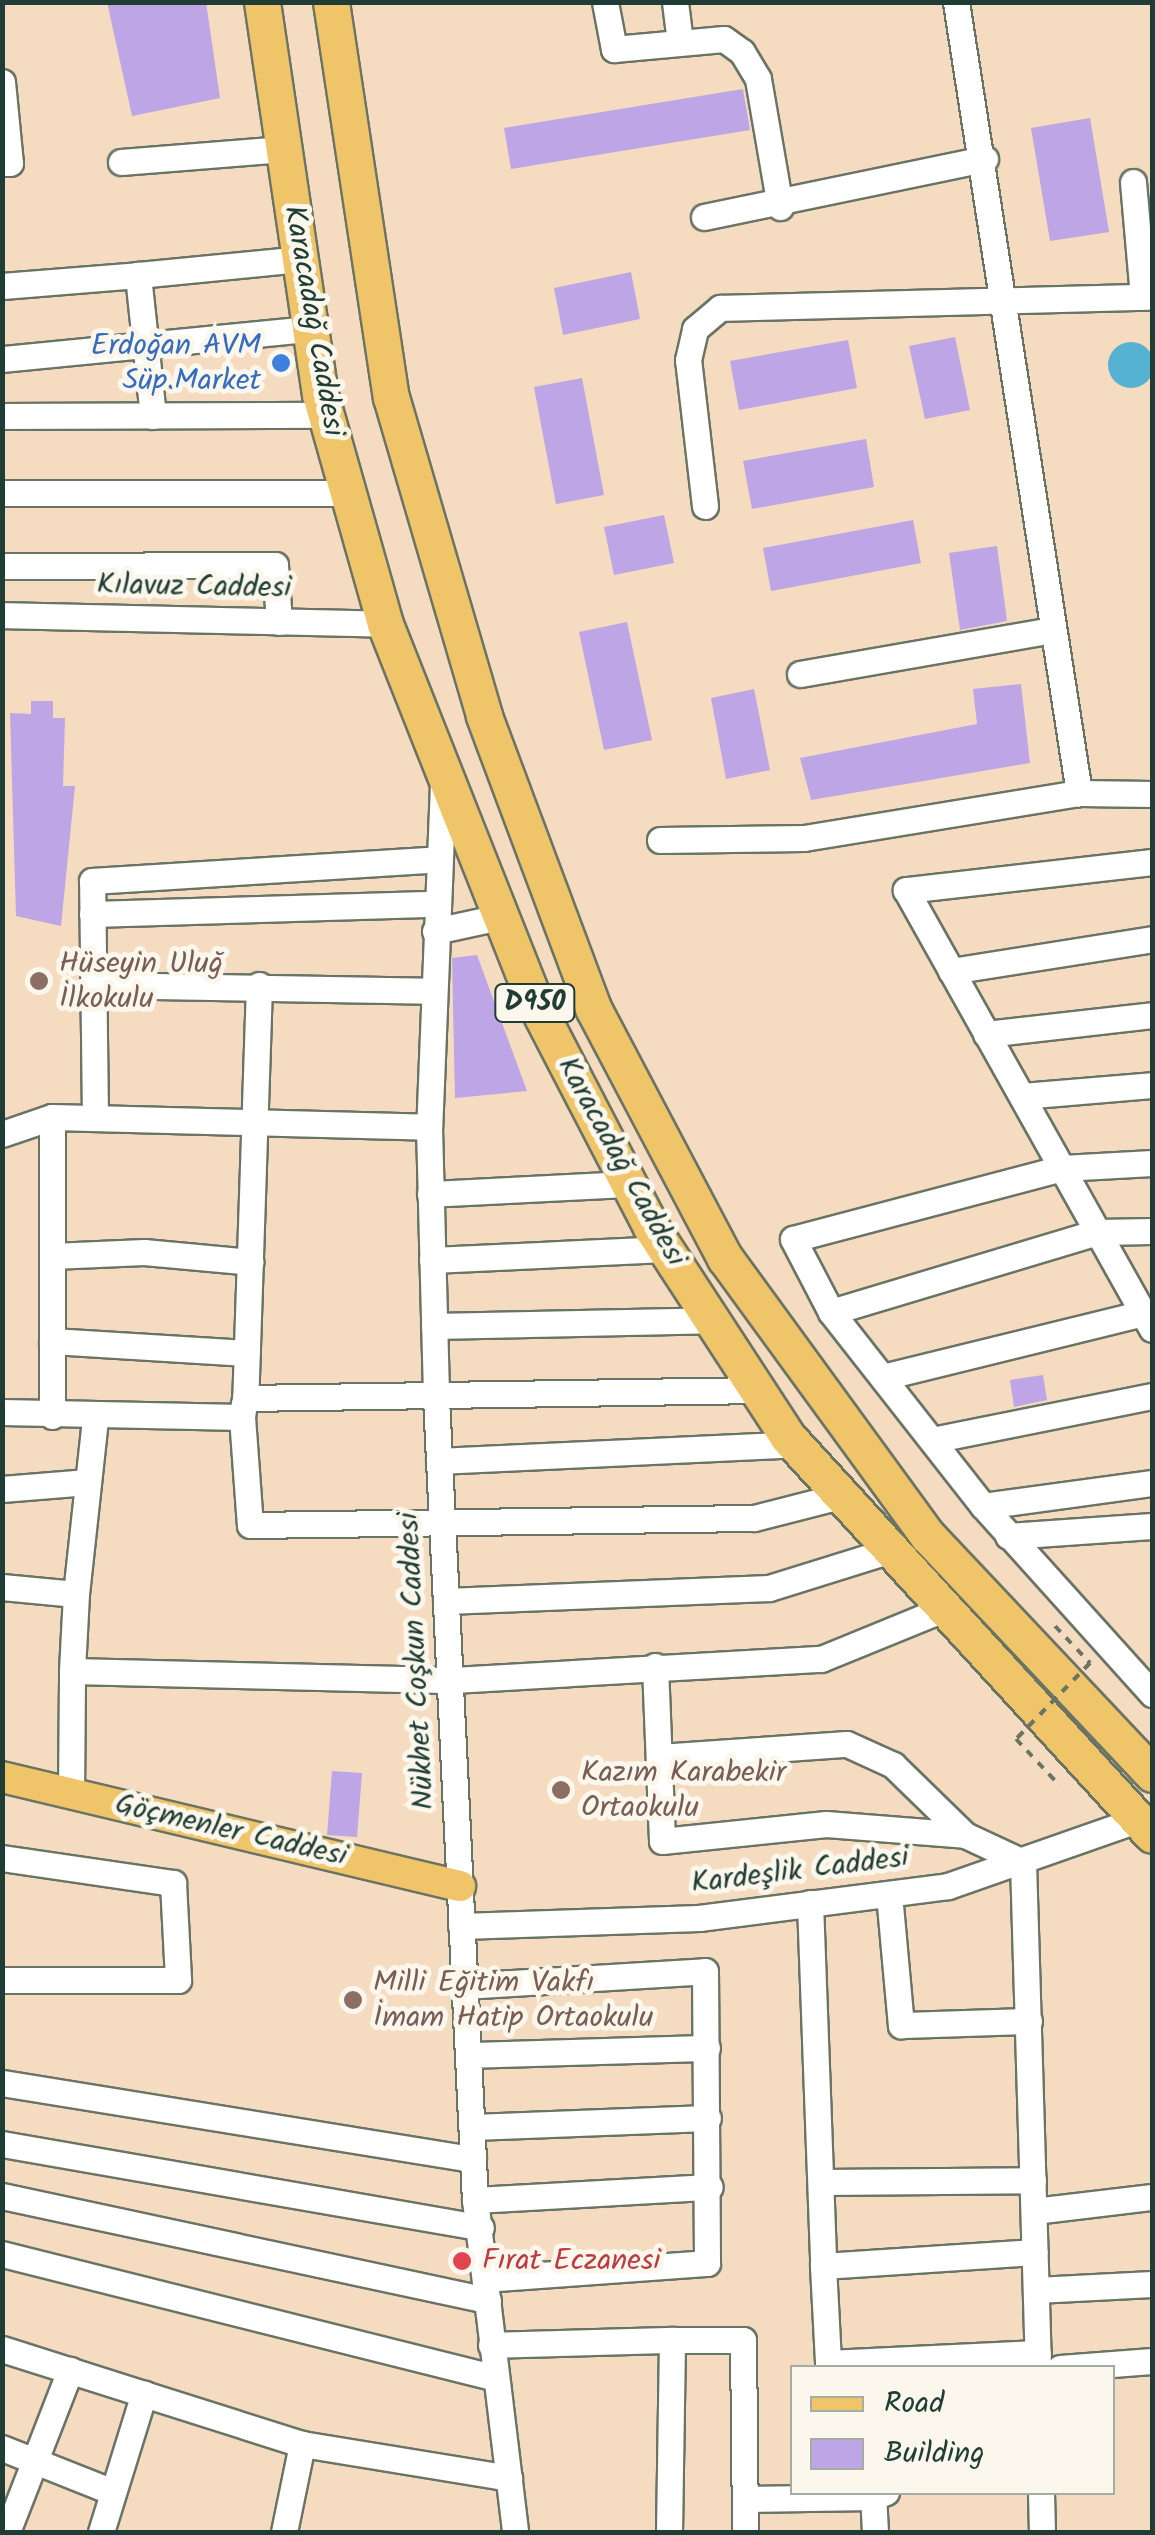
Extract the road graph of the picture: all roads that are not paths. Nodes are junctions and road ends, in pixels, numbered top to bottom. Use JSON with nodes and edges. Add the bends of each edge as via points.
{"nodes":[{"id":1,"x":262,"y":2,"type":"edge"},
{"id":2,"x":331,"y":2,"type":"edge"},
{"id":3,"x":605,"y":2,"type":"edge"},
{"id":4,"x":675,"y":2,"type":"edge"},
{"id":5,"x":956,"y":2,"type":"edge"},
{"id":6,"x":680,"y":42,"type":"junction"},
{"id":7,"x":2,"y":82,"type":"edge"},
{"id":8,"x":284,"y":150,"type":"junction"},
{"id":9,"x":985,"y":159,"type":"junction"},
{"id":10,"x":121,"y":162,"type":"dead end"},
{"id":11,"x":2,"y":163,"type":"edge"},
{"id":12,"x":1133,"y":182,"type":"dead end"},
{"id":13,"x":780,"y":207,"type":"junction"},
{"id":14,"x":704,"y":217,"type":"dead end"},
{"id":15,"x":300,"y":259,"type":"junction"},
{"id":16,"x":138,"y":275,"type":"junction"},
{"id":17,"x":2,"y":286,"type":"edge"},
{"id":18,"x":1006,"y":295,"type":"junction"},
{"id":19,"x":1148,"y":297,"type":"edge"},
{"id":20,"x":310,"y":329,"type":"junction"},
{"id":21,"x":146,"y":346,"type":"junction"},
{"id":22,"x":2,"y":359,"type":"edge"},
{"id":23,"x":326,"y":415,"type":"junction"},
{"id":24,"x":2,"y":416,"type":"edge"},
{"id":25,"x":153,"y":416,"type":"junction"},
{"id":26,"x":2,"y":493,"type":"edge"},
{"id":27,"x":347,"y":493,"type":"junction"},
{"id":28,"x":705,"y":506,"type":"dead end"},
{"id":29,"x":2,"y":566,"type":"edge"},
{"id":30,"x":2,"y":616,"type":"edge"},
{"id":31,"x":280,"y":622,"type":"junction"},
{"id":32,"x":385,"y":624,"type":"junction"},
{"id":33,"x":1052,"y":630,"type":"junction"},
{"id":34,"x":800,"y":674,"type":"dead end"},
{"id":35,"x":443,"y":784,"type":"junction"},
{"id":36,"x":1078,"y":793,"type":"junction"},
{"id":37,"x":1152,"y":794,"type":"edge"},
{"id":38,"x":660,"y":840,"type":"dead end"},
{"id":39,"x":438,"y":859,"type":"junction"},
{"id":40,"x":1152,"y":862,"type":"edge"},
{"id":41,"x":435,"y":904,"type":"junction"},
{"id":42,"x":92,"y":914,"type":"junction"},
{"id":43,"x":499,"y":918,"type":"junction"},
{"id":44,"x":435,"y":932,"type":"junction"},
{"id":45,"x":1152,"y":938,"type":"edge"},
{"id":46,"x":951,"y":971,"type":"junction"},
{"id":47,"x":94,"y":985,"type":"junction"},
{"id":48,"x":259,"y":986,"type":"junction"},
{"id":49,"x":432,"y":991,"type":"junction"},
{"id":50,"x":1152,"y":1015,"type":"edge"},
{"id":51,"x":986,"y":1034,"type":"junction"},
{"id":52,"x":1152,"y":1085,"type":"edge"},
{"id":53,"x":1022,"y":1096,"type":"junction"},
{"id":54,"x":52,"y":1117,"type":"junction"},
{"id":55,"x":96,"y":1118,"type":"junction"},
{"id":56,"x":258,"y":1122,"type":"junction"},
{"id":57,"x":429,"y":1127,"type":"junction"},
{"id":58,"x":2,"y":1134,"type":"edge"},
{"id":59,"x":1152,"y":1163,"type":"edge"},
{"id":60,"x":1062,"y":1168,"type":"junction"},
{"id":61,"x":628,"y":1184,"type":"junction"},
{"id":62,"x":430,"y":1194,"type":"junction"},
{"id":63,"x":1152,"y":1230,"type":"edge"},
{"id":64,"x":1098,"y":1232,"type":"junction"},
{"id":65,"x":665,"y":1249,"type":"junction"},
{"id":66,"x":52,"y":1256,"type":"junction"},
{"id":67,"x":432,"y":1260,"type":"junction"},
{"id":68,"x":251,"y":1262,"type":"junction"},
{"id":69,"x":831,"y":1312,"type":"junction"},
{"id":70,"x":1149,"y":1317,"type":"edge"},
{"id":71,"x":712,"y":1320,"type":"junction"},
{"id":72,"x":434,"y":1326,"type":"junction"},
{"id":73,"x":52,"y":1341,"type":"junction"},
{"id":74,"x":247,"y":1353,"type":"junction"},
{"id":75,"x":888,"y":1376,"type":"junction"},
{"id":76,"x":758,"y":1390,"type":"junction"},
{"id":77,"x":1152,"y":1396,"type":"edge"},
{"id":78,"x":436,"y":1398,"type":"junction"},
{"id":79,"x":243,"y":1408,"type":"junction"},
{"id":80,"x":2,"y":1412,"type":"edge"},
{"id":81,"x":52,"y":1416,"type":"junction"},
{"id":82,"x":96,"y":1419,"type":"junction"},
{"id":83,"x":937,"y":1439,"type":"junction"},
{"id":84,"x":796,"y":1444,"type":"junction"},
{"id":85,"x":439,"y":1461,"type":"junction"},
{"id":86,"x":88,"y":1482,"type":"junction"},
{"id":87,"x":1152,"y":1483,"type":"edge"},
{"id":88,"x":2,"y":1489,"type":"edge"},
{"id":89,"x":840,"y":1496,"type":"junction"},
{"id":90,"x":983,"y":1506,"type":"junction"},
{"id":91,"x":443,"y":1524,"type":"junction"},
{"id":92,"x":1152,"y":1526,"type":"edge"},
{"id":93,"x":1008,"y":1536,"type":"junction"},
{"id":94,"x":888,"y":1551,"type":"junction"},
{"id":95,"x":2,"y":1587,"type":"edge"},
{"id":96,"x":76,"y":1594,"type":"junction"},
{"id":97,"x":446,"y":1601,"type":"junction"},
{"id":98,"x":941,"y":1610,"type":"junction"},
{"id":99,"x":655,"y":1666,"type":"junction"},
{"id":100,"x":72,"y":1671,"type":"junction"},
{"id":101,"x":453,"y":1680,"type":"junction"},
{"id":102,"x":1152,"y":1693,"type":"edge"},
{"id":103,"x":659,"y":1757,"type":"junction"},
{"id":104,"x":1152,"y":1774,"type":"edge"},
{"id":105,"x":2,"y":1777,"type":"edge"},
{"id":106,"x":71,"y":1794,"type":"junction"},
{"id":107,"x":1144,"y":1828,"type":"edge"},
{"id":108,"x":966,"y":1835,"type":"junction"},
{"id":109,"x":2,"y":1858,"type":"edge"},
{"id":110,"x":1023,"y":1862,"type":"junction"},
{"id":111,"x":460,"y":1886,"type":"junction"},
{"id":112,"x":889,"y":1894,"type":"junction"},
{"id":113,"x":810,"y":1903,"type":"junction"},
{"id":114,"x":461,"y":1926,"type":"junction"},
{"id":115,"x":2,"y":1980,"type":"edge"},
{"id":116,"x":463,"y":1986,"type":"junction"},
{"id":117,"x":1028,"y":2022,"type":"junction"},
{"id":118,"x":706,"y":2048,"type":"junction"},
{"id":119,"x":469,"y":2055,"type":"junction"},
{"id":120,"x":2,"y":2083,"type":"edge"},
{"id":121,"x":708,"y":2118,"type":"junction"},
{"id":122,"x":472,"y":2127,"type":"junction"},
{"id":123,"x":2,"y":2144,"type":"edge"},
{"id":124,"x":474,"y":2160,"type":"junction"},
{"id":125,"x":1034,"y":2180,"type":"junction"},
{"id":126,"x":820,"y":2182,"type":"junction"},
{"id":127,"x":710,"y":2187,"type":"junction"},
{"id":128,"x":2,"y":2196,"type":"edge"},
{"id":129,"x":1152,"y":2198,"type":"edge"},
{"id":130,"x":475,"y":2200,"type":"junction"},
{"id":131,"x":1034,"y":2211,"type":"junction"},
{"id":132,"x":480,"y":2228,"type":"junction"},
{"id":133,"x":1036,"y":2252,"type":"junction"},
{"id":134,"x":2,"y":2254,"type":"edge"},
{"id":135,"x":823,"y":2266,"type":"junction"},
{"id":136,"x":1152,"y":2284,"type":"edge"},
{"id":137,"x":487,"y":2290,"type":"junction"},
{"id":138,"x":1036,"y":2290,"type":"junction"},
{"id":139,"x":672,"y":2340,"type":"junction"},
{"id":140,"x":491,"y":2346,"type":"junction"},
{"id":141,"x":2,"y":2349,"type":"edge"},
{"id":142,"x":1038,"y":2360,"type":"edge"},
{"id":143,"x":1152,"y":2361,"type":"edge"},
{"id":144,"x":1099,"y":2365,"type":"edge"},
{"id":145,"x":70,"y":2370,"type":"junction"},
{"id":146,"x":492,"y":2377,"type":"junction"},
{"id":147,"x":144,"y":2394,"type":"junction"},
{"id":148,"x":302,"y":2444,"type":"junction"},
{"id":149,"x":2,"y":2448,"type":"edge"},
{"id":150,"x":33,"y":2460,"type":"junction"},
{"id":151,"x":509,"y":2478,"type":"junction"},
{"id":152,"x":113,"y":2492,"type":"junction"},
{"id":153,"x":880,"y":2495,"type":"edge"},
{"id":154,"x":1042,"y":2495,"type":"edge"},
{"id":155,"x":745,"y":2499,"type":"junction"},
{"id":156,"x":7,"y":2532,"type":"edge"},
{"id":157,"x":100,"y":2532,"type":"edge"},
{"id":158,"x":284,"y":2532,"type":"edge"},
{"id":159,"x":515,"y":2532,"type":"edge"},
{"id":160,"x":670,"y":2532,"type":"edge"},
{"id":161,"x":745,"y":2532,"type":"edge"},
{"id":162,"x":875,"y":2532,"type":"edge"},
{"id":163,"x":1042,"y":2532,"type":"edge"}],
"edges":[{"from":1,"to":8,"type":"highway","name":"Karacadağ Caddesi","number":"D950"},
{"from":2,"to":104,"type":"highway","name":"Karacadağ Caddesi","number":"D950","via":[[391,397],[484,716],[593,1008],[726,1258],[917,1520],[1098,1726]]},
{"from":3,"to":6,"type":"street","via":[[614,49]]},
{"from":4,"to":6,"type":"street"},
{"from":5,"to":9,"type":"street"},
{"from":6,"to":13,"type":"street","via":[[724,39],[750,66]]},
{"from":7,"to":11,"type":"street","via":[[10,163]]},
{"from":8,"to":10,"type":"street"},
{"from":8,"to":15,"type":"highway","name":"Karacadağ Caddesi","number":"D950"},
{"from":9,"to":13,"type":"street"},
{"from":9,"to":18,"type":"street"},
{"from":12,"to":19,"type":"street"},
{"from":13,"to":14,"type":"street"},
{"from":15,"to":16,"type":"street"},
{"from":15,"to":20,"type":"highway","name":"Karacadağ Caddesi","number":"D950"},
{"from":16,"to":17,"type":"street"},
{"from":16,"to":21,"type":"street"},
{"from":18,"to":19,"type":"street"},
{"from":18,"to":28,"type":"street","via":[[720,308],[695,329],[688,360]]},
{"from":18,"to":33,"type":"street"},
{"from":20,"to":21,"type":"street"},
{"from":20,"to":23,"type":"highway","name":"Karacadağ Caddesi","number":"D950"},
{"from":21,"to":22,"type":"street"},
{"from":21,"to":25,"type":"street"},
{"from":23,"to":25,"type":"street"},
{"from":23,"to":27,"type":"highway","name":"Karacadağ Caddesi","number":"D950"},
{"from":24,"to":25,"type":"street"},
{"from":26,"to":27,"type":"street"},
{"from":27,"to":32,"type":"highway","name":"Karacadağ Caddesi","number":"D950"},
{"from":29,"to":31,"type":"street","via":[[274,565]]},
{"from":30,"to":31,"type":"street","name":"Kılavuz Caddesi"},
{"from":31,"to":32,"type":"street","name":"Kılavuz Caddesi"},
{"from":32,"to":35,"type":"highway","name":"Karacadağ Caddesi","number":"D950"},
{"from":33,"to":34,"type":"street"},
{"from":33,"to":36,"type":"street"},
{"from":35,"to":39,"type":"street","name":"Nükhet Coşkun Caddesi"},
{"from":35,"to":43,"type":"highway","name":"Karacadağ Caddesi","number":"D950"},
{"from":36,"to":37,"type":"street"},
{"from":36,"to":38,"type":"street","via":[[804,838]]},
{"from":39,"to":41,"type":"street","name":"Nükhet Coşkun Caddesi"},
{"from":39,"to":42,"type":"street","via":[[92,881]]},
{"from":40,"to":46,"type":"street","via":[[906,890]]},
{"from":41,"to":42,"type":"street"},
{"from":41,"to":44,"type":"street","name":"Nükhet Coşkun Caddesi"},
{"from":42,"to":47,"type":"street"},
{"from":43,"to":44,"type":"street"},
{"from":43,"to":61,"type":"highway","name":"Karacadağ Caddesi","number":"D950"},
{"from":44,"to":49,"type":"street","name":"Nükhet Coşkun Caddesi"},
{"from":45,"to":46,"type":"street"},
{"from":46,"to":51,"type":"street"},
{"from":47,"to":48,"type":"street"},
{"from":47,"to":55,"type":"street"},
{"from":48,"to":49,"type":"street"},
{"from":48,"to":56,"type":"street"},
{"from":49,"to":57,"type":"street","name":"Nükhet Coşkun Caddesi"},
{"from":50,"to":51,"type":"street"},
{"from":51,"to":53,"type":"street"},
{"from":52,"to":53,"type":"street"},
{"from":53,"to":60,"type":"street"},
{"from":54,"to":55,"type":"street"},
{"from":54,"to":58,"type":"street"},
{"from":54,"to":66,"type":"street"},
{"from":55,"to":56,"type":"street"},
{"from":56,"to":57,"type":"street"},
{"from":56,"to":68,"type":"street"},
{"from":57,"to":62,"type":"street","name":"Nükhet Coşkun Caddesi"},
{"from":59,"to":60,"type":"street"},
{"from":60,"to":64,"type":"street"},
{"from":60,"to":69,"type":"street","via":[[793,1239]]},
{"from":61,"to":62,"type":"street"},
{"from":61,"to":65,"type":"highway","name":"Karacadağ Caddesi","number":"D950"},
{"from":62,"to":67,"type":"street","name":"Nükhet Coşkun Caddesi"},
{"from":63,"to":64,"type":"street"},
{"from":64,"to":69,"type":"street"},
{"from":64,"to":70,"type":"street"},
{"from":65,"to":67,"type":"street"},
{"from":65,"to":71,"type":"highway","name":"Karacadağ Caddesi","number":"D950"},
{"from":66,"to":68,"type":"street","via":[[144,1252]]},
{"from":66,"to":73,"type":"street"},
{"from":67,"to":72,"type":"street","name":"Nükhet Coşkun Caddesi"},
{"from":68,"to":74,"type":"street"},
{"from":69,"to":75,"type":"street"},
{"from":70,"to":75,"type":"street"},
{"from":71,"to":72,"type":"street"},
{"from":71,"to":76,"type":"highway","name":"Karacadağ Caddesi","number":"D950"},
{"from":72,"to":78,"type":"street","name":"Nükhet Coşkun Caddesi"},
{"from":73,"to":74,"type":"street"},
{"from":73,"to":81,"type":"street"},
{"from":74,"to":79,"type":"street"},
{"from":75,"to":83,"type":"street"},
{"from":76,"to":78,"type":"street"},
{"from":76,"to":84,"type":"highway","name":"Karacadağ Caddesi","number":"D950"},
{"from":77,"to":83,"type":"street"},
{"from":78,"to":79,"type":"street"},
{"from":78,"to":85,"type":"street","name":"Nükhet Coşkun Caddesi"},
{"from":79,"to":82,"type":"street"},
{"from":79,"to":91,"type":"street","via":[[250,1526]]},
{"from":80,"to":81,"type":"street"},
{"from":81,"to":82,"type":"street"},
{"from":82,"to":86,"type":"street"},
{"from":83,"to":90,"type":"street"},
{"from":84,"to":85,"type":"street"},
{"from":84,"to":89,"type":"highway","name":"Karacadağ Caddesi","number":"D950"},
{"from":85,"to":91,"type":"street","name":"Nükhet Coşkun Caddesi"},
{"from":86,"to":88,"type":"street"},
{"from":86,"to":96,"type":"street"},
{"from":87,"to":90,"type":"street"},
{"from":89,"to":91,"type":"street","via":[[754,1518]]},
{"from":89,"to":94,"type":"highway","name":"Karacadağ Caddesi","number":"D950"},
{"from":90,"to":93,"type":"street"},
{"from":91,"to":97,"type":"street","name":"Nükhet Coşkun Caddesi"},
{"from":92,"to":93,"type":"street"},
{"from":93,"to":102,"type":"street"},
{"from":94,"to":97,"type":"street","via":[[769,1588]]},
{"from":94,"to":98,"type":"highway","name":"Karacadağ Caddesi","number":"D950"},
{"from":95,"to":96,"type":"street"},
{"from":96,"to":100,"type":"street"},
{"from":97,"to":101,"type":"street","name":"Nükhet Coşkun Caddesi"},
{"from":98,"to":99,"type":"street","via":[[822,1658]]},
{"from":98,"to":107,"type":"highway","name":"Karacadağ Caddesi","number":"D950"},
{"from":99,"to":101,"type":"street"},
{"from":99,"to":103,"type":"street"},
{"from":100,"to":101,"type":"street"},
{"from":100,"to":106,"type":"street"},
{"from":101,"to":111,"type":"street","name":"Nükhet Coşkun Caddesi"},
{"from":103,"to":108,"type":"street","via":[[847,1744],[893,1766]]},
{"from":103,"to":108,"type":"street","via":[[662,1841],[826,1824]]},
{"from":105,"to":106,"type":"main road","name":"Göçmenler Caddesi"},
{"from":106,"to":111,"type":"main road","name":"Göçmenler Caddesi"},
{"from":107,"to":110,"type":"street","name":"Kardeşlik Caddesi"},
{"from":108,"to":110,"type":"street"},
{"from":109,"to":115,"type":"street","via":[[174,1883],[178,1980]]},
{"from":110,"to":112,"type":"street","name":"Kardeşlik Caddesi"},
{"from":110,"to":117,"type":"street"},
{"from":111,"to":114,"type":"street","name":"Nükhet Coşkun Caddesi"},
{"from":112,"to":113,"type":"street","name":"Kardeşlik Caddesi"},
{"from":112,"to":117,"type":"street","via":[[901,2024]]},
{"from":113,"to":114,"type":"street","name":"Kardeşlik Caddesi","via":[[698,1918]]},
{"from":113,"to":126,"type":"street"},
{"from":114,"to":116,"type":"street","name":"Nükhet Coşkun Caddesi"},
{"from":116,"to":118,"type":"street","via":[[705,1971]]},
{"from":116,"to":119,"type":"street","name":"Nükhet Coşkun Caddesi"},
{"from":117,"to":125,"type":"street"},
{"from":118,"to":119,"type":"street"},
{"from":118,"to":121,"type":"street"},
{"from":119,"to":122,"type":"street","name":"Nükhet Coşkun Caddesi"},
{"from":120,"to":124,"type":"street"},
{"from":121,"to":122,"type":"street"},
{"from":121,"to":127,"type":"street"},
{"from":122,"to":124,"type":"street","name":"Nükhet Coşkun Caddesi"},
{"from":123,"to":132,"type":"street"},
{"from":124,"to":130,"type":"street","name":"Nükhet Coşkun Caddesi"},
{"from":125,"to":126,"type":"street"},
{"from":125,"to":131,"type":"street"},
{"from":126,"to":135,"type":"street"},
{"from":127,"to":130,"type":"street"},
{"from":127,"to":137,"type":"street","via":[[706,2263]]},
{"from":128,"to":137,"type":"street"},
{"from":129,"to":131,"type":"street"},
{"from":130,"to":132,"type":"street","name":"Nükhet Coşkun Caddesi"},
{"from":131,"to":133,"type":"street"},
{"from":132,"to":137,"type":"street","name":"Nükhet Coşkun Caddesi"},
{"from":133,"to":135,"type":"street"},
{"from":133,"to":138,"type":"street"},
{"from":134,"to":146,"type":"street"},
{"from":135,"to":142,"type":"street","via":[[828,2363]]},
{"from":136,"to":138,"type":"street"},
{"from":137,"to":140,"type":"street","name":"Nükhet Coşkun Caddesi"},
{"from":138,"to":142,"type":"street"},
{"from":139,"to":140,"type":"street"},
{"from":139,"to":155,"type":"street","via":[[742,2340]]},
{"from":139,"to":160,"type":"street"},
{"from":140,"to":146,"type":"street","name":"Nükhet Coşkun Caddesi"},
{"from":141,"to":145,"type":"street"},
{"from":143,"to":144,"type":"street"},
{"from":145,"to":147,"type":"street"},
{"from":145,"to":150,"type":"street"},
{"from":146,"to":151,"type":"street","name":"Nükhet Coşkun Caddesi"},
{"from":147,"to":148,"type":"street"},
{"from":147,"to":152,"type":"street"},
{"from":148,"to":151,"type":"street"},
{"from":148,"to":158,"type":"street"},
{"from":149,"to":150,"type":"street"},
{"from":150,"to":152,"type":"street"},
{"from":150,"to":156,"type":"street"},
{"from":151,"to":159,"type":"street","name":"Nükhet Coşkun Caddesi"},
{"from":152,"to":157,"type":"street"},
{"from":153,"to":155,"type":"street"},
{"from":153,"to":162,"type":"street"},
{"from":154,"to":163,"type":"street"},
{"from":155,"to":161,"type":"street"}]}
